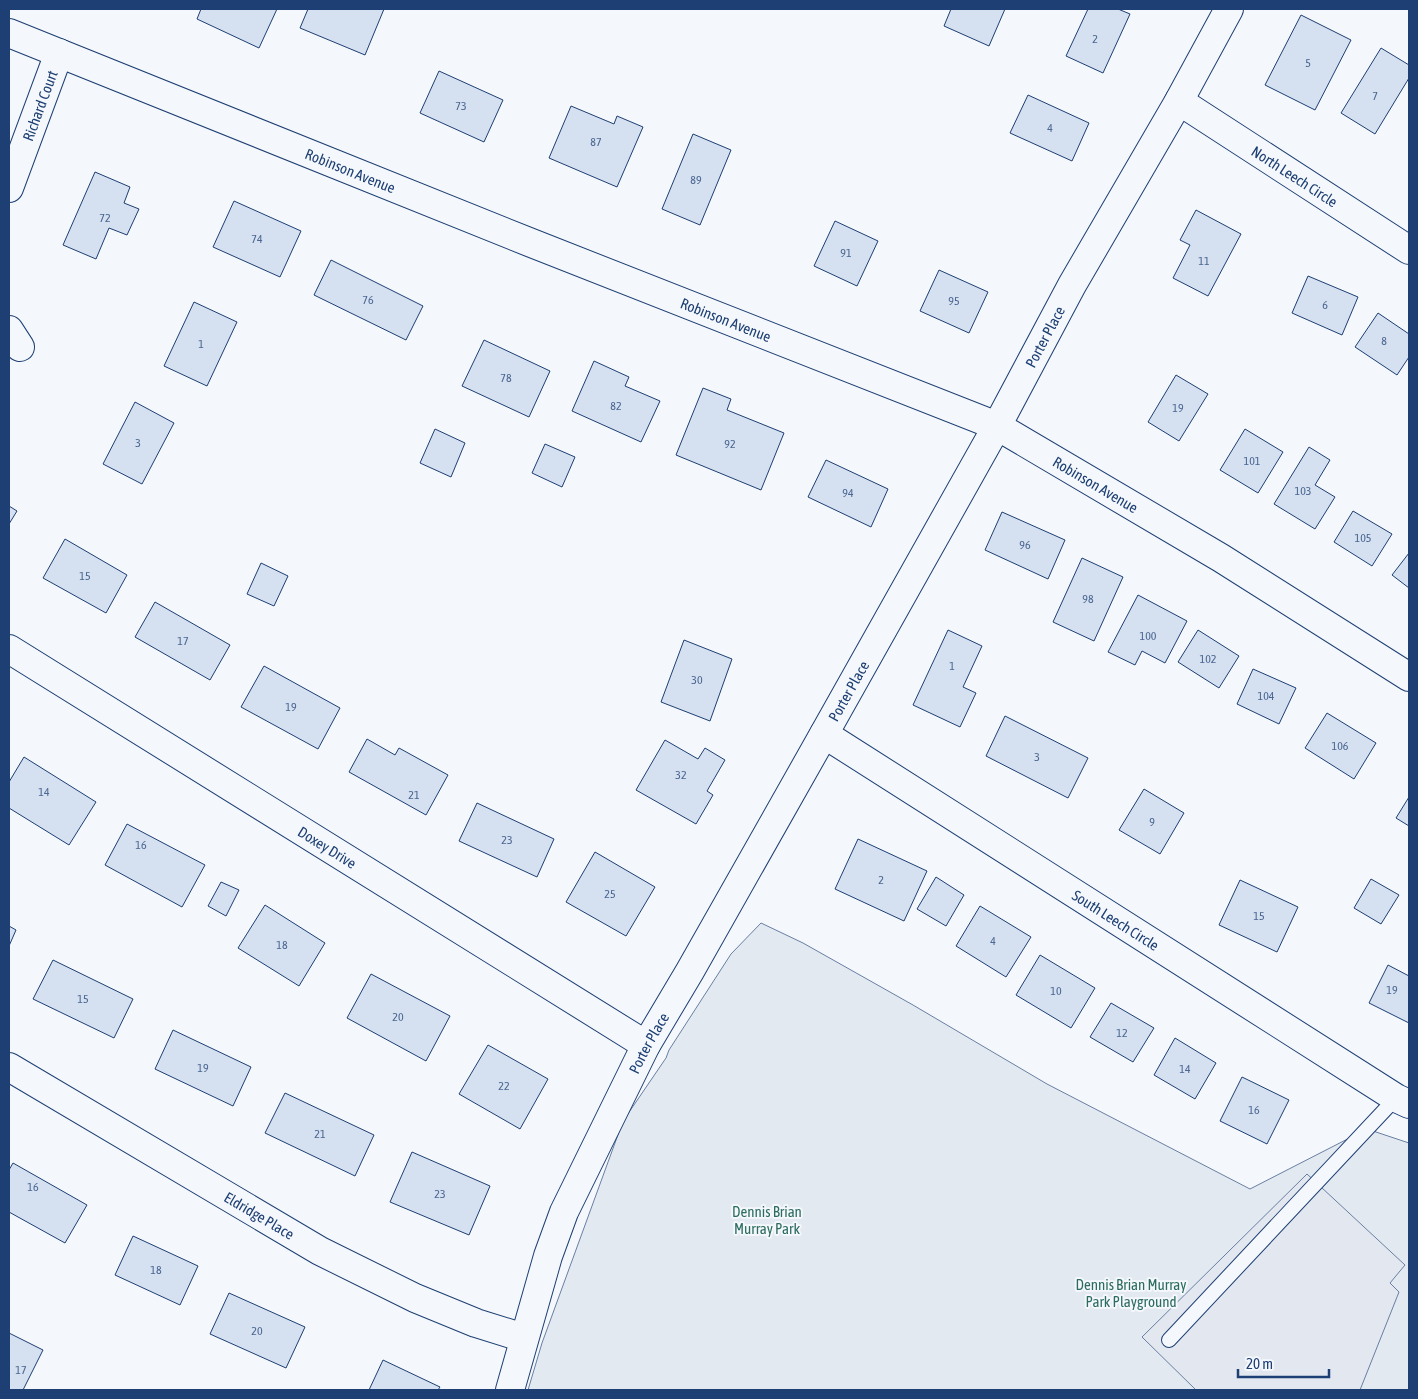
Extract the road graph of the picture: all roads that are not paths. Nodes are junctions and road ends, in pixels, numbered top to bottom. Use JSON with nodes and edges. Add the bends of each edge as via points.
{"nodes":[{"id":1,"x":1229,"y":9,"type":"edge"},
{"id":2,"x":9,"y":33,"type":"edge"},
{"id":3,"x":59,"y":53,"type":"junction"},
{"id":4,"x":1179,"y":101,"type":"junction"},
{"id":5,"x":9,"y":188,"type":"edge"},
{"id":6,"x":1409,"y":250,"type":"edge"},
{"id":7,"x":997,"y":426,"type":"junction"},
{"id":8,"x":9,"y":649,"type":"edge"},
{"id":9,"x":1409,"y":677,"type":"edge"},
{"id":10,"x":824,"y":734,"type":"junction"},
{"id":11,"x":646,"y":1044,"type":"junction"},
{"id":12,"x":9,"y":1067,"type":"edge"},
{"id":13,"x":1403,"y":1101,"type":"edge"},
{"id":14,"x":524,"y":1338,"type":"junction"},
{"id":15,"x":1169,"y":1340,"type":"dead end"},
{"id":16,"x":510,"y":1390,"type":"edge"}],
"edges":[{"from":1,"to":4,"type":"street","name":"Porter Place"},
{"from":2,"to":3,"type":"street","name":"Robinson Avenue"},
{"from":3,"to":5,"type":"street","name":"Richard Court"},
{"from":3,"to":7,"type":"street","name":"Robinson Avenue"},
{"from":4,"to":6,"type":"street","name":"North Leech Circle"},
{"from":4,"to":7,"type":"street","name":"Porter Place","via":[[1072,285]]},
{"from":7,"to":9,"type":"street","name":"Robinson Avenue","via":[[1221,558]]},
{"from":7,"to":10,"type":"street","name":"Porter Place"},
{"from":8,"to":11,"type":"street","name":"Doxey Drive"},
{"from":10,"to":11,"type":"street","name":"Porter Place"},
{"from":10,"to":13,"type":"street","name":"South Leech Circle"},
{"from":11,"to":14,"type":"street","name":"Porter Place","via":[[564,1212]]},
{"from":12,"to":14,"type":"street","name":"Eldridge Place","via":[[320,1251],[415,1298]]},
{"from":13,"to":15,"type":"lane"},
{"from":14,"to":16,"type":"street","name":"Porter Place"}]}
